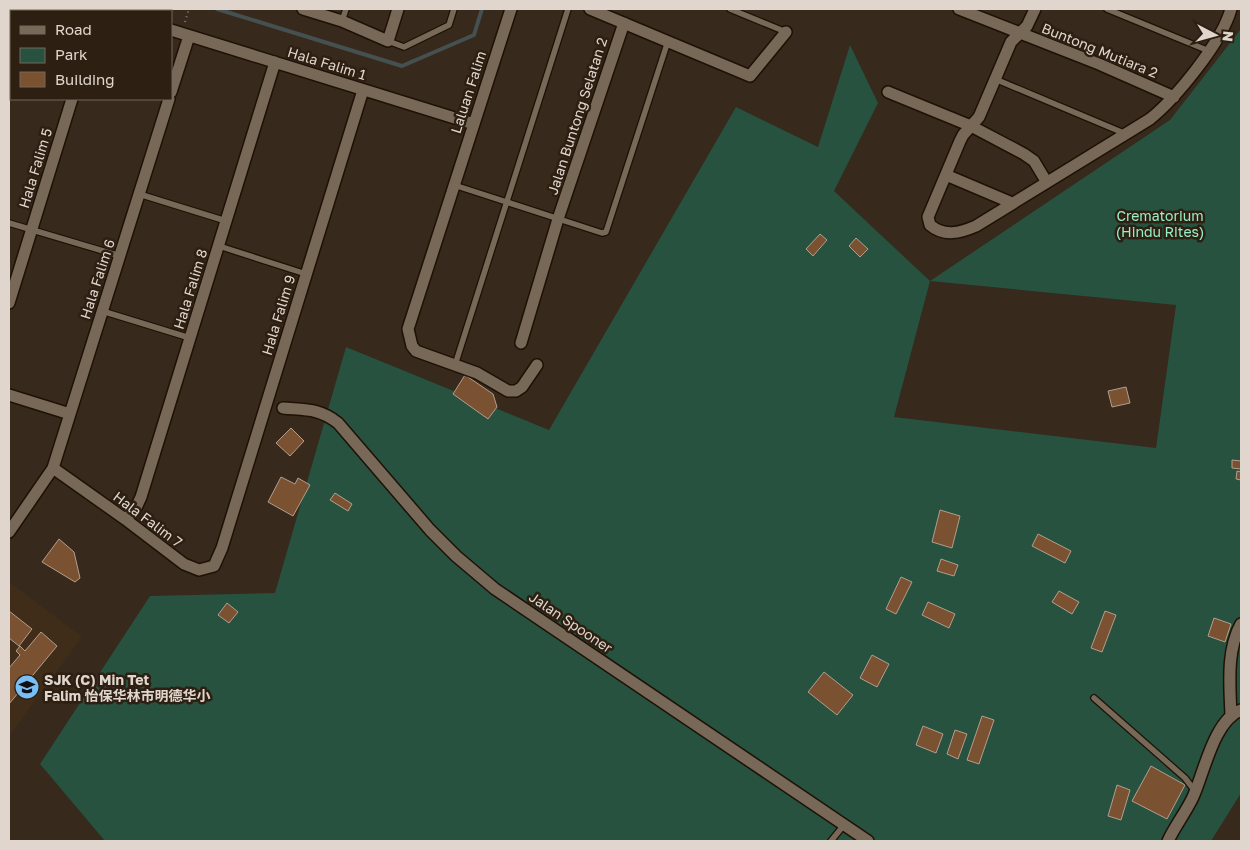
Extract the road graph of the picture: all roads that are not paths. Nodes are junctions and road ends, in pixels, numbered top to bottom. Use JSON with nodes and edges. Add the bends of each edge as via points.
{"nodes":[{"id":1,"x":303,"y":9,"type":"edge"},
{"id":2,"x":346,"y":9,"type":"edge"},
{"id":3,"x":454,"y":9,"type":"edge"},
{"id":4,"x":511,"y":9,"type":"edge"},
{"id":5,"x":568,"y":9,"type":"edge"},
{"id":6,"x":590,"y":9,"type":"edge"},
{"id":7,"x":730,"y":9,"type":"edge"},
{"id":8,"x":959,"y":9,"type":"edge"},
{"id":9,"x":1035,"y":9,"type":"edge"},
{"id":10,"x":1107,"y":9,"type":"edge"},
{"id":11,"x":1231,"y":9,"type":"edge"},
{"id":12,"x":396,"y":14,"type":"edge"},
{"id":13,"x":342,"y":21,"type":"junction"},
{"id":14,"x":624,"y":23,"type":"junction"},
{"id":15,"x":172,"y":30,"type":"edge"},
{"id":16,"x":786,"y":32,"type":"joint"},
{"id":17,"x":1020,"y":34,"type":"junction"},
{"id":18,"x":189,"y":36,"type":"junction"},
{"id":19,"x":388,"y":41,"type":"junction"},
{"id":20,"x":668,"y":41,"type":"junction"},
{"id":21,"x":1209,"y":51,"type":"junction"},
{"id":22,"x":275,"y":62,"type":"junction"},
{"id":23,"x":995,"y":79,"type":"junction"},
{"id":24,"x":172,"y":89,"type":"edge"},
{"id":25,"x":363,"y":90,"type":"junction"},
{"id":26,"x":888,"y":92,"type":"dead end"},
{"id":27,"x":1174,"y":97,"type":"junction"},
{"id":28,"x":72,"y":100,"type":"edge"},
{"id":29,"x":169,"y":100,"type":"edge"},
{"id":30,"x":474,"y":124,"type":"junction"},
{"id":31,"x":971,"y":126,"type":"junction"},
{"id":32,"x":1126,"y":134,"type":"junction"},
{"id":33,"x":946,"y":175,"type":"junction"},
{"id":34,"x":1046,"y":181,"type":"junction"},
{"id":35,"x":454,"y":185,"type":"junction"},
{"id":36,"x":139,"y":194,"type":"junction"},
{"id":37,"x":507,"y":202,"type":"junction"},
{"id":38,"x":1012,"y":203,"type":"junction"},
{"id":39,"x":558,"y":219,"type":"junction"},
{"id":40,"x":226,"y":221,"type":"junction"},
{"id":41,"x":9,"y":222,"type":"edge"},
{"id":42,"x":32,"y":230,"type":"junction"},
{"id":43,"x":219,"y":246,"type":"junction"},
{"id":44,"x":120,"y":256,"type":"junction"},
{"id":45,"x":306,"y":274,"type":"junction"},
{"id":46,"x":9,"y":303,"type":"edge"},
{"id":47,"x":102,"y":311,"type":"junction"},
{"id":48,"x":190,"y":338,"type":"junction"},
{"id":49,"x":521,"y":344,"type":"dead end"},
{"id":50,"x":455,"y":365,"type":"junction"},
{"id":51,"x":537,"y":365,"type":"dead end"},
{"id":52,"x":9,"y":395,"type":"edge"},
{"id":53,"x":282,"y":408,"type":"dead end"},
{"id":54,"x":70,"y":414,"type":"junction"},
{"id":55,"x":53,"y":468,"type":"junction"},
{"id":56,"x":125,"y":519,"type":"junction"},
{"id":57,"x":9,"y":532,"type":"edge"},
{"id":58,"x":222,"y":548,"type":"joint"},
{"id":59,"x":1241,"y":624,"type":"edge"},
{"id":60,"x":1094,"y":698,"type":"dead end"},
{"id":61,"x":1236,"y":713,"type":"edge"},
{"id":62,"x":1195,"y":791,"type":"junction"},
{"id":63,"x":844,"y":825,"type":"junction"},
{"id":64,"x":831,"y":841,"type":"edge"},
{"id":65,"x":868,"y":841,"type":"edge"},
{"id":66,"x":1168,"y":841,"type":"edge"}],
"edges":[{"from":1,"to":13,"type":"street"},
{"from":2,"to":13,"type":"lane"},
{"from":3,"to":19,"type":"lane","via":[[449,25],[404,47]]},
{"from":4,"to":30,"type":"street","name":"Laluan Falim"},
{"from":5,"to":37,"type":"lane"},
{"from":6,"to":14,"type":"street"},
{"from":7,"to":16,"type":"lane"},
{"from":8,"to":17,"type":"street","name":"Buntong Mutiara 2"},
{"from":9,"to":17,"type":"street"},
{"from":10,"to":21,"type":"lane"},
{"from":11,"to":21,"type":"street"},
{"from":12,"to":19,"type":"street"},
{"from":13,"to":19,"type":"street"},
{"from":14,"to":20,"type":"street"},
{"from":14,"to":39,"type":"street","name":"Jalan Buntong Selatan 2"},
{"from":15,"to":18,"type":"street","name":"Hala Falim 1"},
{"from":16,"to":20,"type":"street","via":[[750,76]]},
{"from":17,"to":23,"type":"street","via":[[1011,42]]},
{"from":17,"to":27,"type":"street","name":"Buntong Mutiara 2"},
{"from":18,"to":22,"type":"street","name":"Hala Falim 1"},
{"from":18,"to":24,"type":"street"},
{"from":20,"to":39,"type":"lane","via":[[606,232]]},
{"from":21,"to":27,"type":"street"},
{"from":22,"to":25,"type":"street","name":"Hala Falim 1"},
{"from":22,"to":40,"type":"street","name":"Hala Falim 8"},
{"from":23,"to":31,"type":"street","via":[[979,117]]},
{"from":23,"to":32,"type":"lane"},
{"from":25,"to":30,"type":"street","name":"Hala Falim 1"},
{"from":25,"to":45,"type":"street","name":"Hala Falim 9"},
{"from":26,"to":31,"type":"street"},
{"from":27,"to":32,"type":"street","via":[[1150,119]]},
{"from":28,"to":42,"type":"street","name":"Hala Falim 5"},
{"from":29,"to":36,"type":"street","name":"Hala Falim 6"},
{"from":30,"to":35,"type":"street","name":"Laluan Falim"},
{"from":31,"to":33,"type":"street","via":[[963,135]]},
{"from":31,"to":34,"type":"street","via":[[1034,161]]},
{"from":32,"to":34,"type":"street"},
{"from":33,"to":38,"type":"street"},
{"from":33,"to":38,"type":"street","via":[[928,217],[935,229],[964,232]]},
{"from":34,"to":38,"type":"street"},
{"from":35,"to":37,"type":"lane"},
{"from":35,"to":50,"type":"street","name":"Laluan Falim","via":[[408,329],[416,351]]},
{"from":36,"to":40,"type":"lane"},
{"from":36,"to":44,"type":"street","name":"Hala Falim 6"},
{"from":37,"to":39,"type":"lane"},
{"from":37,"to":50,"type":"lane"},
{"from":39,"to":49,"type":"street","name":"Jalan Buntong Selatan 2"},
{"from":40,"to":43,"type":"street","name":"Hala Falim 8"},
{"from":41,"to":42,"type":"lane"},
{"from":42,"to":44,"type":"lane"},
{"from":42,"to":46,"type":"street","name":"Hala Falim 5"},
{"from":43,"to":45,"type":"lane"},
{"from":43,"to":48,"type":"street","name":"Hala Falim 8"},
{"from":44,"to":47,"type":"street","name":"Hala Falim 6"},
{"from":45,"to":58,"type":"street","name":"Hala Falim 9"},
{"from":47,"to":48,"type":"lane"},
{"from":47,"to":54,"type":"street","name":"Hala Falim 6"},
{"from":48,"to":56,"type":"street","name":"Hala Falim 8","via":[[141,497],[135,510]]},
{"from":50,"to":51,"type":"street","via":[[477,373],[508,391],[522,387]]},
{"from":52,"to":54,"type":"street"},
{"from":53,"to":63,"type":"street","name":"Jalan Spooner","via":[[328,415],[430,530],[495,589]]},
{"from":54,"to":55,"type":"street","name":"Hala Falim 6"},
{"from":55,"to":56,"type":"street","name":"Hala Falim 7"},
{"from":55,"to":57,"type":"street","name":"Hala Falim 6"},
{"from":56,"to":58,"type":"street","name":"Hala Falim 7","via":[[184,564],[199,570],[214,566]]},
{"from":59,"to":61,"type":"street","via":[[1233,641],[1230,689]]},
{"from":60,"to":62,"type":"lane"},
{"from":61,"to":62,"type":"street","via":[[1227,720],[1205,761]]},
{"from":62,"to":66,"type":"street"},
{"from":63,"to":64,"type":"lane"},
{"from":63,"to":65,"type":"street","name":"Jalan Spooner"}]}
